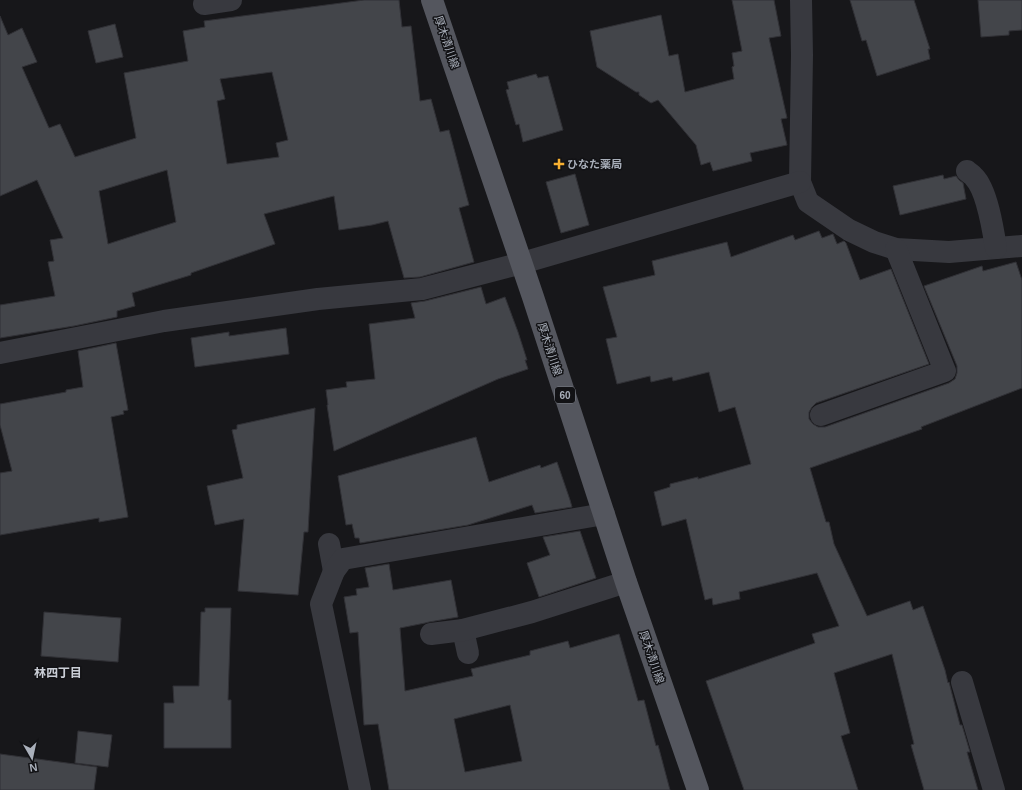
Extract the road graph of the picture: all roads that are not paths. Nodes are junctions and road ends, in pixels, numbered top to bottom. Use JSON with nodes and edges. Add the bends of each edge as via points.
{"nodes":[{"id":1,"x":231,"y":0,"type":"edge"},
{"id":2,"x":432,"y":0,"type":"edge"},
{"id":3,"x":802,"y":0,"type":"edge"},
{"id":4,"x":204,"y":4,"type":"dead end"},
{"id":5,"x":967,"y":171,"type":"dead end"},
{"id":6,"x":800,"y":182,"type":"junction"},
{"id":7,"x":1022,"y":246,"type":"edge"},
{"id":8,"x":996,"y":248,"type":"junction"},
{"id":9,"x":896,"y":249,"type":"junction"},
{"id":10,"x":522,"y":263,"type":"junction"},
{"id":11,"x":0,"y":353,"type":"edge"},
{"id":12,"x":821,"y":415,"type":"dead end"},
{"id":13,"x":604,"y":514,"type":"junction"},
{"id":14,"x":329,"y":544,"type":"dead end"},
{"id":15,"x":334,"y":571,"type":"junction"},
{"id":16,"x":626,"y":582,"type":"junction"},
{"id":17,"x":464,"y":630,"type":"junction"},
{"id":18,"x":431,"y":634,"type":"dead end"},
{"id":19,"x":468,"y":653,"type":"dead end"},
{"id":20,"x":962,"y":682,"type":"dead end"},
{"id":21,"x":360,"y":790,"type":"edge"},
{"id":22,"x":696,"y":790,"type":"edge"},
{"id":23,"x":994,"y":790,"type":"edge"}],
"edges":[{"from":1,"to":4,"type":"street"},
{"from":2,"to":10,"type":"main road","name":"厚木清川線","number":"60"},
{"from":3,"to":6,"type":"street"},
{"from":5,"to":8,"type":"street","via":[[975,177],[983,192]]},
{"from":6,"to":9,"type":"street","via":[[808,202],[849,230]]},
{"from":6,"to":10,"type":"street"},
{"from":7,"to":8,"type":"street"},
{"from":8,"to":9,"type":"street","via":[[949,252]]},
{"from":9,"to":12,"type":"street","via":[[945,372]]},
{"from":10,"to":11,"type":"street","via":[[422,289],[318,299],[164,321]]},
{"from":10,"to":13,"type":"main road","name":"厚木清川線","number":"60"},
{"from":13,"to":15,"type":"street","via":[[343,559]]},
{"from":13,"to":16,"type":"main road","name":"厚木清川線","number":"60"},
{"from":14,"to":15,"type":"street"},
{"from":15,"to":21,"type":"street","via":[[321,604]]},
{"from":16,"to":17,"type":"street","via":[[532,612]]},
{"from":16,"to":22,"type":"main road","name":"厚木清川線","number":"60"},
{"from":17,"to":18,"type":"street"},
{"from":17,"to":19,"type":"street"},
{"from":20,"to":23,"type":"street"}]}
